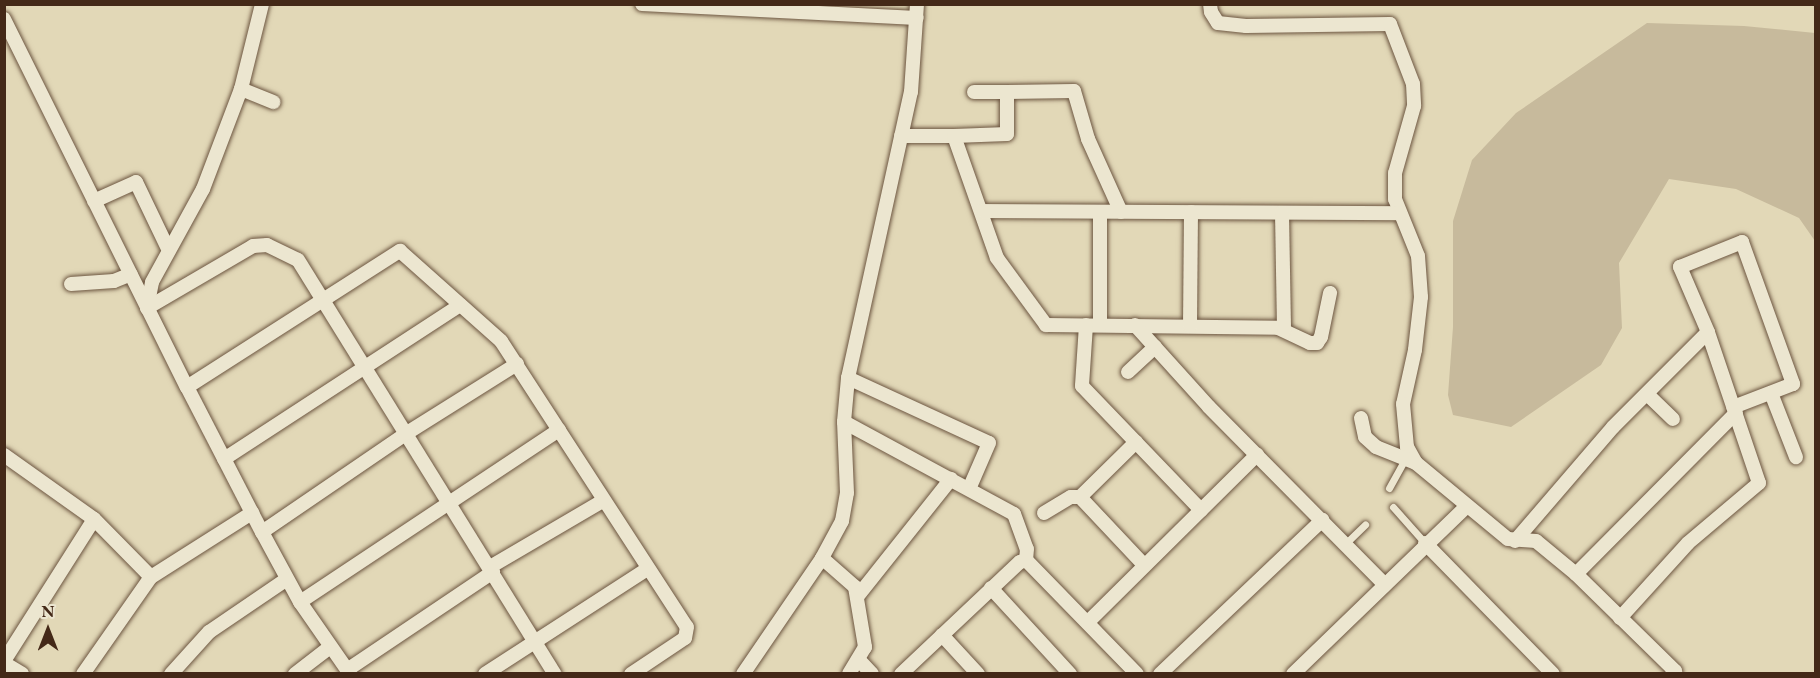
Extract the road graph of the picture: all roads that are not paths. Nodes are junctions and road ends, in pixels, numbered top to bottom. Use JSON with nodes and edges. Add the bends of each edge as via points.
{"nodes":[{"id":1,"x":262,"y":4,"type":"edge"},
{"id":2,"x":642,"y":4,"type":"edge"},
{"id":3,"x":1210,"y":4,"type":"edge"},
{"id":4,"x":917,"y":11,"type":"edge"},
{"id":5,"x":4,"y":19,"type":"edge"},
{"id":6,"x":241,"y":89,"type":"junction"},
{"id":7,"x":974,"y":92,"type":"dead end"},
{"id":8,"x":1007,"y":92,"type":"junction"},
{"id":9,"x":274,"y":102,"type":"dead end"},
{"id":10,"x":901,"y":136,"type":"junction"},
{"id":11,"x":954,"y":136,"type":"junction"},
{"id":12,"x":94,"y":201,"type":"junction"},
{"id":13,"x":981,"y":211,"type":"junction"},
{"id":14,"x":1100,"y":212,"type":"junction"},
{"id":15,"x":1121,"y":212,"type":"junction"},
{"id":16,"x":1191,"y":212,"type":"junction"},
{"id":17,"x":1282,"y":213,"type":"junction"},
{"id":18,"x":1400,"y":213,"type":"junction"},
{"id":19,"x":169,"y":251,"type":"junction"},
{"id":20,"x":131,"y":274,"type":"junction"},
{"id":21,"x":71,"y":284,"type":"dead end"},
{"id":22,"x":1330,"y":293,"type":"dead end"},
{"id":23,"x":324,"y":298,"type":"junction"},
{"id":24,"x":460,"y":305,"type":"junction"},
{"id":25,"x":147,"y":308,"type":"junction"},
{"id":26,"x":1093,"y":325,"type":"junction"},
{"id":27,"x":1135,"y":325,"type":"junction"},
{"id":28,"x":1190,"y":326,"type":"junction"},
{"id":29,"x":1284,"y":330,"type":"junction"},
{"id":30,"x":1708,"y":332,"type":"junction"},
{"id":31,"x":1155,"y":347,"type":"junction"},
{"id":32,"x":517,"y":364,"type":"junction"},
{"id":33,"x":366,"y":367,"type":"junction"},
{"id":34,"x":1128,"y":372,"type":"dead end"},
{"id":35,"x":848,"y":378,"type":"junction"},
{"id":36,"x":187,"y":387,"type":"junction"},
{"id":37,"x":1771,"y":393,"type":"junction"},
{"id":38,"x":1647,"y":394,"type":"junction"},
{"id":39,"x":1735,"y":410,"type":"junction"},
{"id":40,"x":1361,"y":418,"type":"dead end"},
{"id":41,"x":1673,"y":419,"type":"dead end"},
{"id":42,"x":844,"y":422,"type":"junction"},
{"id":43,"x":559,"y":430,"type":"junction"},
{"id":44,"x":407,"y":433,"type":"junction"},
{"id":45,"x":1136,"y":442,"type":"junction"},
{"id":46,"x":4,"y":455,"type":"edge"},
{"id":47,"x":1257,"y":455,"type":"junction"},
{"id":48,"x":1796,"y":457,"type":"dead end"},
{"id":49,"x":224,"y":459,"type":"junction"},
{"id":50,"x":1411,"y":460,"type":"junction"},
{"id":51,"x":951,"y":479,"type":"junction"},
{"id":52,"x":1389,"y":488,"type":"dead end"},
{"id":53,"x":969,"y":489,"type":"junction"},
{"id":54,"x":1080,"y":497,"type":"junction"},
{"id":55,"x":604,"y":500,"type":"junction"},
{"id":56,"x":450,"y":502,"type":"junction"},
{"id":57,"x":1467,"y":506,"type":"junction"},
{"id":58,"x":1393,"y":507,"type":"dead end"},
{"id":59,"x":1201,"y":510,"type":"junction"},
{"id":60,"x":252,"y":513,"type":"junction"},
{"id":61,"x":1044,"y":513,"type":"dead end"},
{"id":62,"x":94,"y":519,"type":"junction"},
{"id":63,"x":1322,"y":520,"type":"junction"},
{"id":64,"x":1365,"y":525,"type":"dead end"},
{"id":65,"x":262,"y":532,"type":"junction"},
{"id":66,"x":1515,"y":542,"type":"junction"},
{"id":67,"x":1425,"y":543,"type":"junction"},
{"id":68,"x":1345,"y":544,"type":"junction"},
{"id":69,"x":822,"y":558,"type":"junction"},
{"id":70,"x":1026,"y":560,"type":"junction"},
{"id":71,"x":1144,"y":566,"type":"junction"},
{"id":72,"x":647,"y":569,"type":"junction"},
{"id":73,"x":491,"y":570,"type":"junction"},
{"id":74,"x":1576,"y":574,"type":"junction"},
{"id":75,"x":151,"y":577,"type":"junction"},
{"id":76,"x":287,"y":579,"type":"junction"},
{"id":77,"x":1384,"y":585,"type":"junction"},
{"id":78,"x":991,"y":588,"type":"junction"},
{"id":79,"x":857,"y":597,"type":"junction"},
{"id":80,"x":300,"y":602,"type":"junction"},
{"id":81,"x":1620,"y":618,"type":"junction"},
{"id":82,"x":1089,"y":622,"type":"junction"},
{"id":83,"x":942,"y":635,"type":"junction"},
{"id":84,"x":534,"y":640,"type":"junction"},
{"id":85,"x":330,"y":647,"type":"junction"},
{"id":86,"x":859,"y":660,"type":"junction"},
{"id":87,"x":4,"y":662,"type":"edge"},
{"id":88,"x":349,"y":672,"type":"edge"},
{"id":89,"x":172,"y":673,"type":"edge"},
{"id":90,"x":22,"y":674,"type":"edge"},
{"id":91,"x":83,"y":674,"type":"edge"},
{"id":92,"x":296,"y":674,"type":"edge"},
{"id":93,"x":485,"y":674,"type":"edge"},
{"id":94,"x":555,"y":674,"type":"edge"},
{"id":95,"x":631,"y":674,"type":"edge"},
{"id":96,"x":743,"y":674,"type":"edge"},
{"id":97,"x":849,"y":674,"type":"edge"},
{"id":98,"x":872,"y":674,"type":"edge"},
{"id":99,"x":901,"y":674,"type":"edge"},
{"id":100,"x":978,"y":674,"type":"edge"},
{"id":101,"x":1070,"y":674,"type":"edge"},
{"id":102,"x":1137,"y":674,"type":"edge"},
{"id":103,"x":1160,"y":674,"type":"edge"},
{"id":104,"x":1293,"y":674,"type":"edge"},
{"id":105,"x":1553,"y":674,"type":"edge"},
{"id":106,"x":1672,"y":674,"type":"edge"}],
"edges":[{"from":1,"to":6,"type":"street"},
{"from":2,"to":4,"type":"street"},
{"from":3,"to":18,"type":"street","via":[[1218,24],[1390,24],[1413,84],[1414,106],[1395,173],[1395,199]]},
{"from":4,"to":10,"type":"street","via":[[911,92]]},
{"from":5,"to":12,"type":"street"},
{"from":6,"to":9,"type":"street"},
{"from":6,"to":19,"type":"street","via":[[203,189]]},
{"from":7,"to":8,"type":"street"},
{"from":8,"to":11,"type":"street","via":[[1007,135]]},
{"from":8,"to":15,"type":"street","via":[[1074,91],[1088,139]]},
{"from":10,"to":11,"type":"street"},
{"from":10,"to":35,"type":"street"},
{"from":11,"to":13,"type":"street"},
{"from":12,"to":19,"type":"street","via":[[136,182]]},
{"from":12,"to":20,"type":"street"},
{"from":13,"to":14,"type":"street"},
{"from":13,"to":26,"type":"street","via":[[996,258],[1046,325]]},
{"from":14,"to":15,"type":"street"},
{"from":14,"to":26,"type":"street"},
{"from":15,"to":16,"type":"street"},
{"from":16,"to":17,"type":"street"},
{"from":16,"to":28,"type":"street"},
{"from":17,"to":18,"type":"street"},
{"from":17,"to":29,"type":"street"},
{"from":18,"to":50,"type":"street","via":[[1418,256],[1421,297],[1403,404]]},
{"from":19,"to":25,"type":"street","via":[[152,282]]},
{"from":20,"to":21,"type":"street","via":[[114,281]]},
{"from":20,"to":25,"type":"street"},
{"from":22,"to":29,"type":"street","via":[[1317,343]]},
{"from":23,"to":24,"type":"street","via":[[400,251]]},
{"from":23,"to":25,"type":"street","via":[[298,260],[267,245],[254,246]]},
{"from":23,"to":33,"type":"street"},
{"from":23,"to":36,"type":"street"},
{"from":24,"to":32,"type":"street","via":[[501,341]]},
{"from":24,"to":33,"type":"street"},
{"from":25,"to":36,"type":"street"},
{"from":26,"to":27,"type":"street"},
{"from":26,"to":45,"type":"street","via":[[1082,386]]},
{"from":27,"to":28,"type":"street"},
{"from":27,"to":31,"type":"street"},
{"from":28,"to":29,"type":"street"},
{"from":30,"to":37,"type":"street","via":[[1680,267],[1742,242],[1793,384]]},
{"from":30,"to":38,"type":"street"},
{"from":30,"to":39,"type":"street"},
{"from":31,"to":34,"type":"street"},
{"from":31,"to":47,"type":"street"},
{"from":32,"to":43,"type":"street"},
{"from":32,"to":44,"type":"street"},
{"from":33,"to":44,"type":"street"},
{"from":33,"to":49,"type":"street"},
{"from":35,"to":42,"type":"street"},
{"from":35,"to":53,"type":"street","via":[[989,443]]},
{"from":36,"to":49,"type":"street"},
{"from":37,"to":39,"type":"street"},
{"from":37,"to":48,"type":"street"},
{"from":38,"to":41,"type":"street"},
{"from":38,"to":66,"type":"street"},
{"from":39,"to":74,"type":"street"},
{"from":39,"to":81,"type":"street","via":[[1758,483],[1688,543]]},
{"from":40,"to":50,"type":"street","via":[[1365,437],[1376,447]]},
{"from":42,"to":51,"type":"street"},
{"from":42,"to":69,"type":"street","via":[[847,493],[842,521]]},
{"from":43,"to":55,"type":"street"},
{"from":43,"to":56,"type":"street"},
{"from":44,"to":56,"type":"street"},
{"from":44,"to":65,"type":"street"},
{"from":45,"to":54,"type":"street"},
{"from":45,"to":59,"type":"street"},
{"from":46,"to":62,"type":"street"},
{"from":47,"to":59,"type":"street"},
{"from":47,"to":63,"type":"street"},
{"from":49,"to":60,"type":"street"},
{"from":50,"to":52,"type":"lane"},
{"from":50,"to":57,"type":"street"},
{"from":51,"to":53,"type":"street"},
{"from":51,"to":79,"type":"street"},
{"from":53,"to":70,"type":"street","via":[[1014,514],[1027,549]]},
{"from":54,"to":61,"type":"street","via":[[1071,497]]},
{"from":54,"to":71,"type":"street"},
{"from":55,"to":72,"type":"street"},
{"from":55,"to":73,"type":"street"},
{"from":56,"to":73,"type":"street"},
{"from":56,"to":80,"type":"street"},
{"from":57,"to":66,"type":"street"},
{"from":57,"to":67,"type":"street"},
{"from":58,"to":67,"type":"lane"},
{"from":59,"to":71,"type":"street"},
{"from":60,"to":65,"type":"street"},
{"from":60,"to":75,"type":"street"},
{"from":62,"to":75,"type":"street"},
{"from":62,"to":87,"type":"street"},
{"from":63,"to":68,"type":"street"},
{"from":63,"to":103,"type":"street"},
{"from":64,"to":68,"type":"lane"},
{"from":65,"to":76,"type":"street"},
{"from":66,"to":74,"type":"street","via":[[1536,541]]},
{"from":67,"to":77,"type":"street"},
{"from":67,"to":105,"type":"street"},
{"from":68,"to":77,"type":"street"},
{"from":69,"to":79,"type":"street","via":[[855,587]]},
{"from":69,"to":96,"type":"street"},
{"from":70,"to":78,"type":"street"},
{"from":70,"to":82,"type":"street"},
{"from":71,"to":82,"type":"street"},
{"from":72,"to":84,"type":"street"},
{"from":72,"to":95,"type":"street","via":[[687,627],[685,638]]},
{"from":73,"to":84,"type":"street"},
{"from":73,"to":88,"type":"street"},
{"from":74,"to":81,"type":"street"},
{"from":75,"to":91,"type":"street"},
{"from":76,"to":80,"type":"street"},
{"from":76,"to":89,"type":"street","via":[[210,632]]},
{"from":77,"to":104,"type":"street"},
{"from":78,"to":83,"type":"street"},
{"from":78,"to":101,"type":"street"},
{"from":79,"to":86,"type":"street","via":[[864,647]]},
{"from":80,"to":85,"type":"street"},
{"from":81,"to":106,"type":"street","via":[[1675,671]]},
{"from":82,"to":102,"type":"street"},
{"from":83,"to":99,"type":"street"},
{"from":83,"to":100,"type":"street"},
{"from":84,"to":93,"type":"street"},
{"from":84,"to":94,"type":"street"},
{"from":85,"to":88,"type":"street"},
{"from":85,"to":92,"type":"street"},
{"from":86,"to":97,"type":"street"},
{"from":86,"to":98,"type":"street"},
{"from":87,"to":90,"type":"street"}]}
